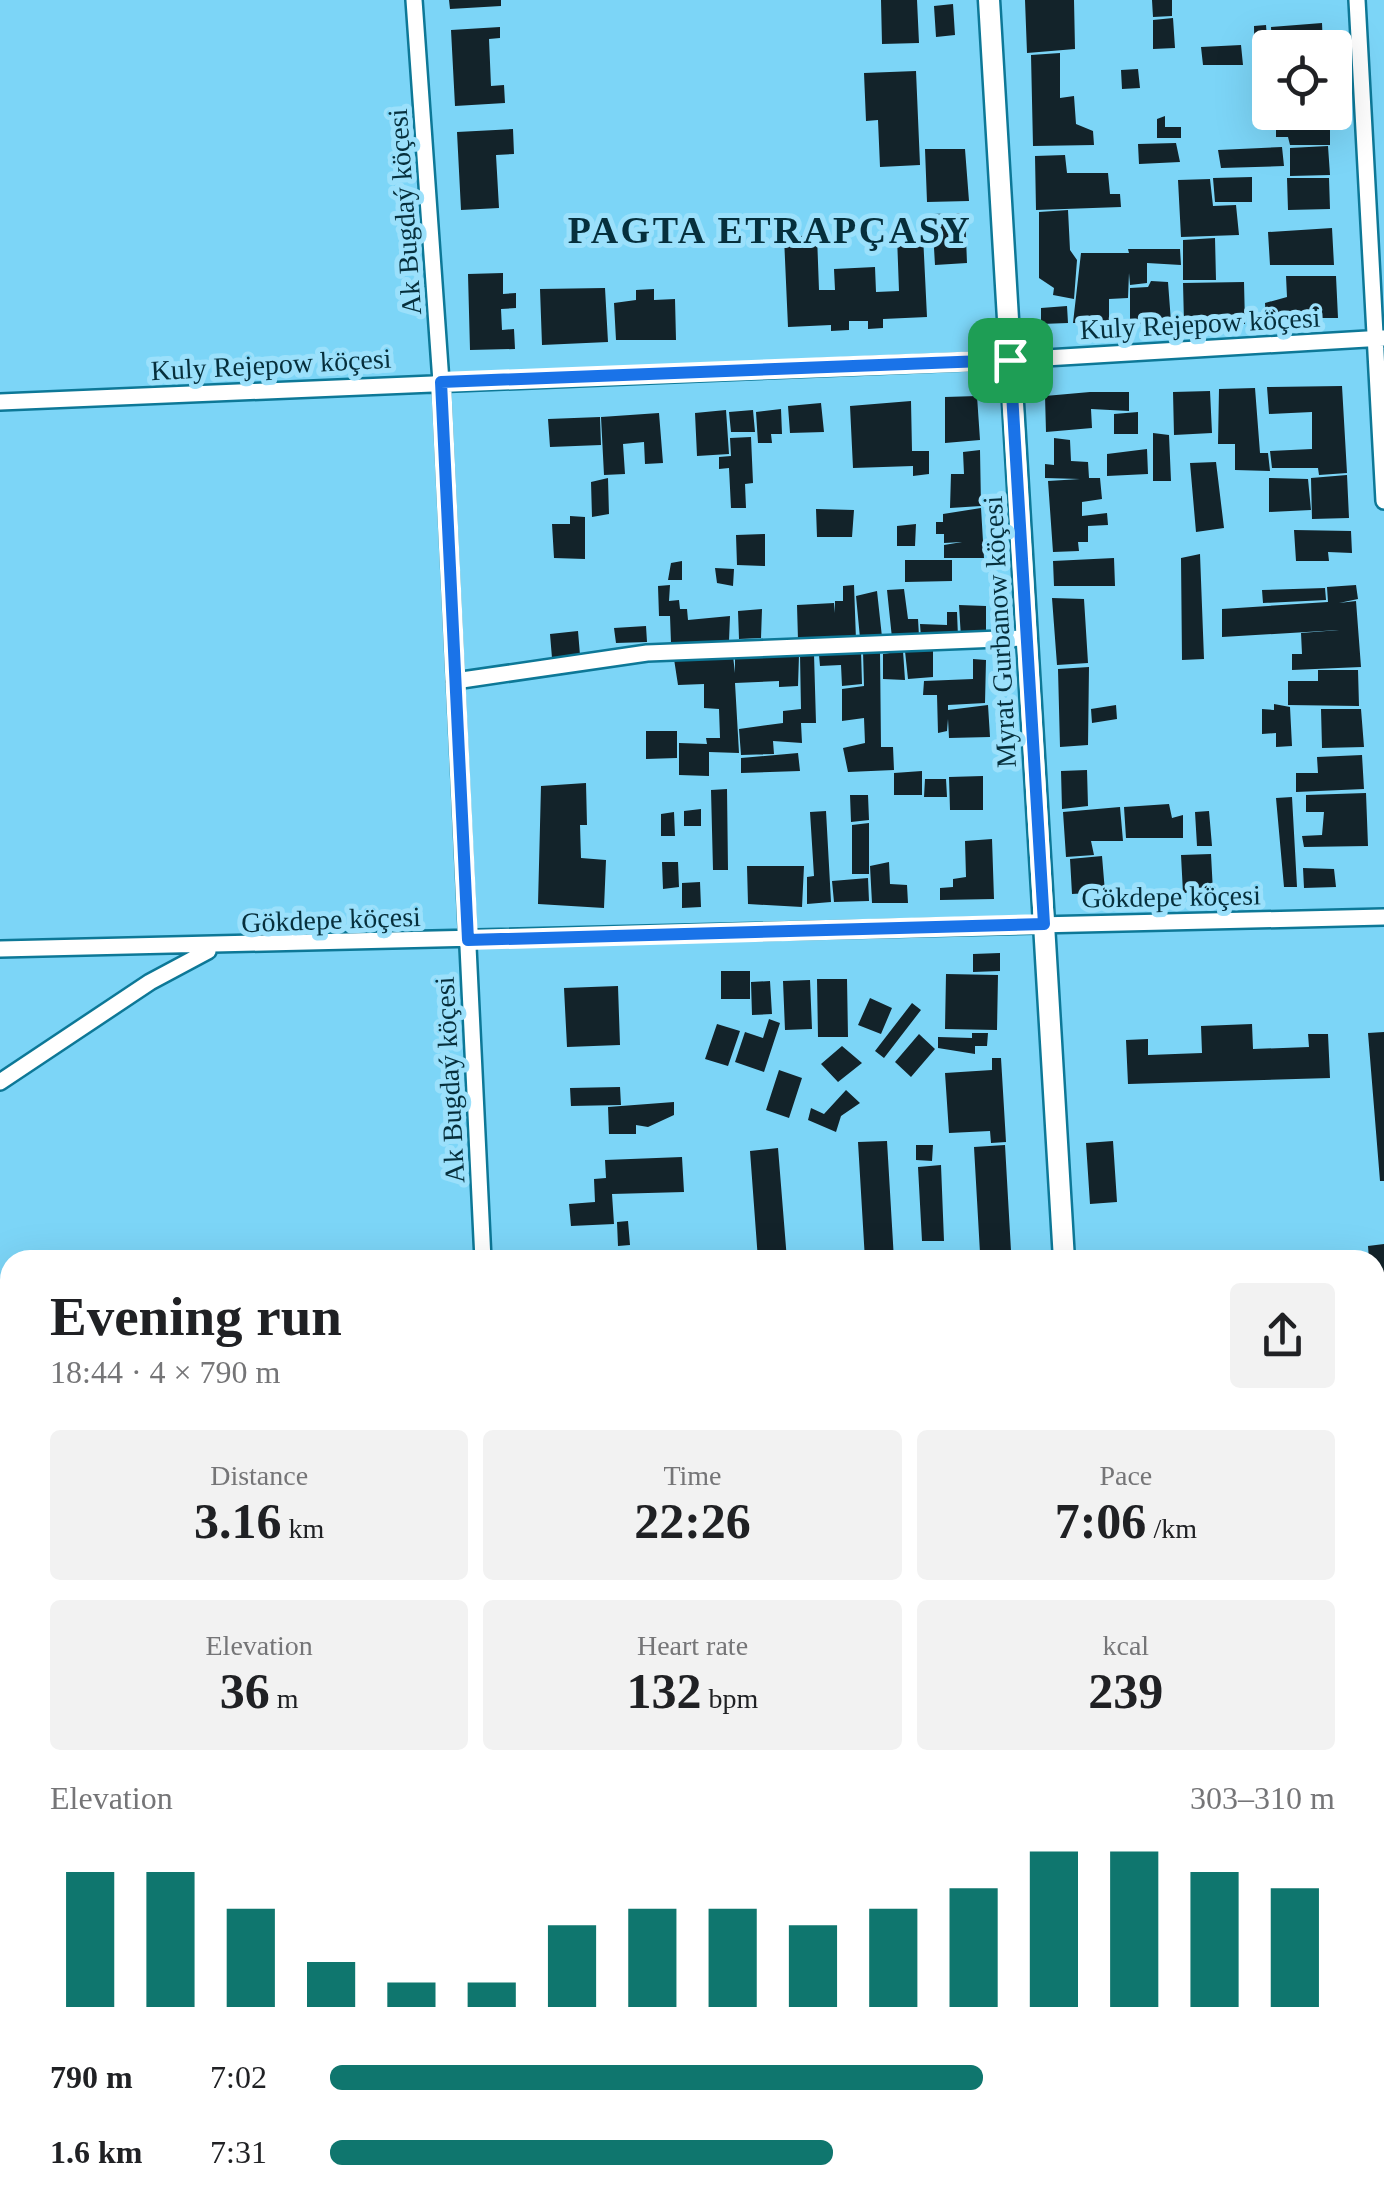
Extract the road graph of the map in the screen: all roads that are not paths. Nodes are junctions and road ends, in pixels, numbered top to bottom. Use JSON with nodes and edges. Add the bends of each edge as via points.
{"nodes":[{"id":1,"x":414,"y":0,"type":"edge"},
{"id":2,"x":989,"y":0,"type":"edge"},
{"id":3,"x":1356,"y":0,"type":"edge"},
{"id":4,"x":1380,"y":338,"type":"edge"},
{"id":5,"x":1010,"y":360,"type":"junction"},
{"id":6,"x":441,"y":382,"type":"junction"},
{"id":7,"x":0,"y":402,"type":"edge"},
{"id":8,"x":1384,"y":501,"type":"edge"},
{"id":9,"x":1027,"y":638,"type":"junction"},
{"id":10,"x":455,"y":681,"type":"junction"},
{"id":11,"x":1384,"y":916,"type":"edge"},
{"id":12,"x":1044,"y":924,"type":"junction"},
{"id":13,"x":468,"y":940,"type":"junction"},
{"id":14,"x":213,"y":948,"type":"junction"},
{"id":15,"x":0,"y":950,"type":"edge"},
{"id":16,"x":0,"y":1082,"type":"edge"},
{"id":17,"x":483,"y":1250,"type":"edge"},
{"id":18,"x":1063,"y":1250,"type":"edge"}],
"edges":[{"from":1,"to":6,"type":"street","name":"Ak Bugdaý köçesi"},
{"from":2,"to":5,"type":"street","name":"Myrat Gurbanow köçesi"},
{"from":3,"to":4,"type":"street"},
{"from":4,"to":5,"type":"street","name":"Kuly Rejepow köçesi"},
{"from":4,"to":8,"type":"street"},
{"from":5,"to":6,"type":"street","name":"Kuly Rejepow köçesi"},
{"from":5,"to":9,"type":"street","name":"Myrat Gurbanow köçesi"},
{"from":6,"to":7,"type":"street","name":"Kuly Rejepow köçesi"},
{"from":6,"to":10,"type":"street","name":"Ak Bugdaý köçesi"},
{"from":9,"to":10,"type":"street","via":[[647,652]]},
{"from":9,"to":12,"type":"street","name":"Myrat Gurbanow köçesi"},
{"from":10,"to":13,"type":"street","name":"Ak Bugdaý köçesi"},
{"from":11,"to":12,"type":"street","name":"Gökdepe köçesi"},
{"from":12,"to":13,"type":"street","name":"Gökdepe köçesi"},
{"from":12,"to":18,"type":"street","name":"Myrat Gurbanow köçesi"},
{"from":13,"to":14,"type":"street","name":"Gökdepe köçesi"},
{"from":13,"to":17,"type":"street","name":"Ak Bugdaý köçesi"},
{"from":14,"to":15,"type":"street","name":"Gökdepe köçesi"},
{"from":14,"to":16,"type":"street"}]}
